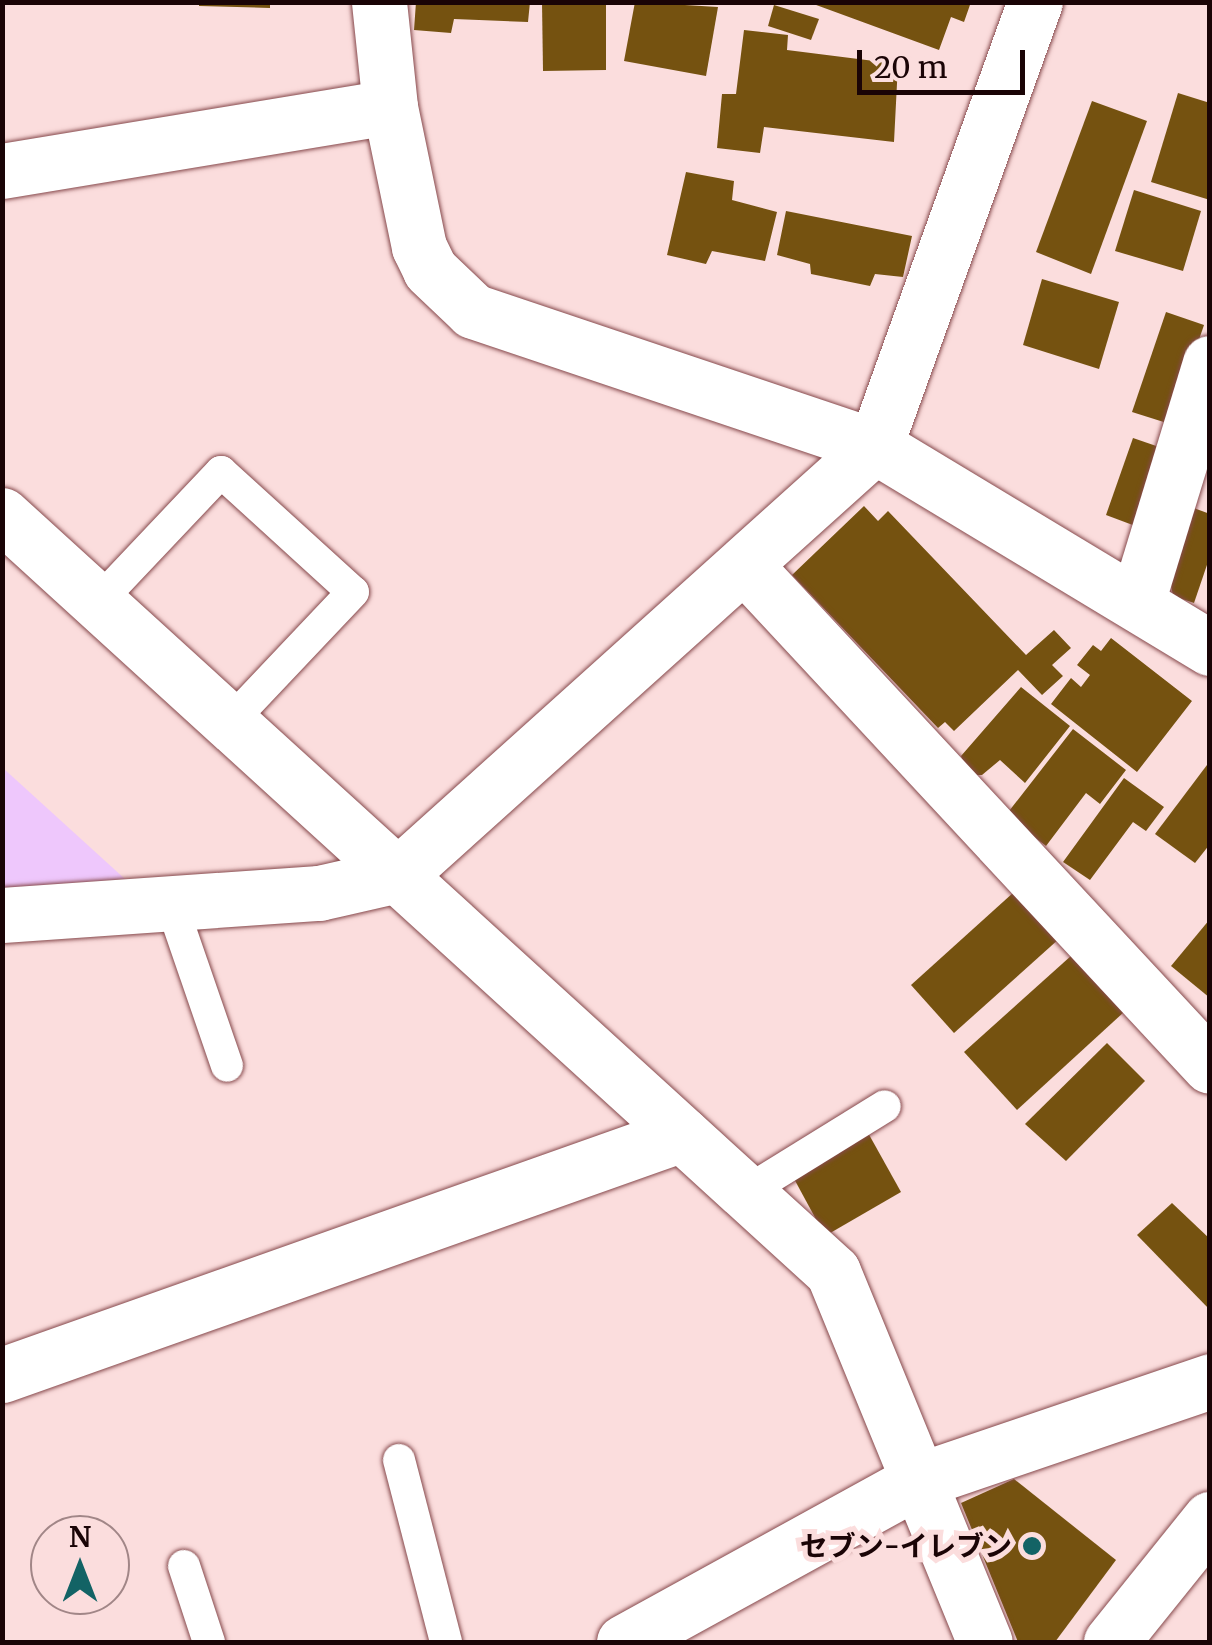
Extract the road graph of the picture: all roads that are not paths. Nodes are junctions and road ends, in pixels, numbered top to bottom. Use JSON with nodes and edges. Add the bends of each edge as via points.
{"nodes":[{"id":1,"x":379,"y":2,"type":"edge"},
{"id":2,"x":1035,"y":2,"type":"edge"},
{"id":3,"x":390,"y":107,"type":"junction"},
{"id":4,"x":2,"y":171,"type":"edge"},
{"id":5,"x":1210,"y":362,"type":"edge"},
{"id":6,"x":876,"y":446,"type":"junction"},
{"id":7,"x":2,"y":515,"type":"edge"},
{"id":8,"x":746,"y":567,"type":"junction"},
{"id":9,"x":98,"y":602,"type":"junction"},
{"id":10,"x":1137,"y":602,"type":"junction"},
{"id":11,"x":1210,"y":648,"type":"edge"},
{"id":12,"x":230,"y":722,"type":"junction"},
{"id":13,"x":398,"y":876,"type":"junction"},
{"id":14,"x":171,"y":903,"type":"junction"},
{"id":15,"x":2,"y":915,"type":"edge"},
{"id":16,"x":227,"y":1066,"type":"dead end"},
{"id":17,"x":1210,"y":1066,"type":"edge"},
{"id":18,"x":884,"y":1106,"type":"dead end"},
{"id":19,"x":682,"y":1134,"type":"junction"},
{"id":20,"x":746,"y":1192,"type":"junction"},
{"id":21,"x":2,"y":1375,"type":"edge"},
{"id":22,"x":1210,"y":1381,"type":"edge"},
{"id":23,"x":398,"y":1460,"type":"dead end"},
{"id":24,"x":917,"y":1481,"type":"junction"},
{"id":25,"x":1204,"y":1533,"type":"edge"},
{"id":26,"x":184,"y":1566,"type":"dead end"},
{"id":27,"x":209,"y":1642,"type":"edge"},
{"id":28,"x":446,"y":1642,"type":"edge"},
{"id":29,"x":624,"y":1642,"type":"edge"},
{"id":30,"x":986,"y":1642,"type":"edge"},
{"id":31,"x":1111,"y":1642,"type":"edge"}],
"edges":[{"from":1,"to":3,"type":"street"},
{"from":2,"to":6,"type":"street"},
{"from":3,"to":4,"type":"street"},
{"from":3,"to":6,"type":"street","via":[[419,247],[430,270],[472,311]]},
{"from":5,"to":10,"type":"street"},
{"from":6,"to":8,"type":"street"},
{"from":6,"to":10,"type":"street"},
{"from":7,"to":9,"type":"street"},
{"from":8,"to":13,"type":"street"},
{"from":8,"to":17,"type":"street"},
{"from":9,"to":12,"type":"street"},
{"from":9,"to":12,"type":"lane","via":[[221,472],[352,592]]},
{"from":10,"to":11,"type":"street"},
{"from":12,"to":13,"type":"street"},
{"from":13,"to":14,"type":"street","via":[[318,893]]},
{"from":13,"to":19,"type":"street"},
{"from":14,"to":15,"type":"street"},
{"from":14,"to":16,"type":"lane"},
{"from":18,"to":20,"type":"lane"},
{"from":19,"to":20,"type":"street"},
{"from":19,"to":21,"type":"street"},
{"from":20,"to":24,"type":"street","via":[[833,1272]]},
{"from":22,"to":24,"type":"street"},
{"from":23,"to":28,"type":"lane"},
{"from":24,"to":29,"type":"street"},
{"from":24,"to":30,"type":"street"},
{"from":25,"to":31,"type":"street"},
{"from":26,"to":27,"type":"lane"}]}
